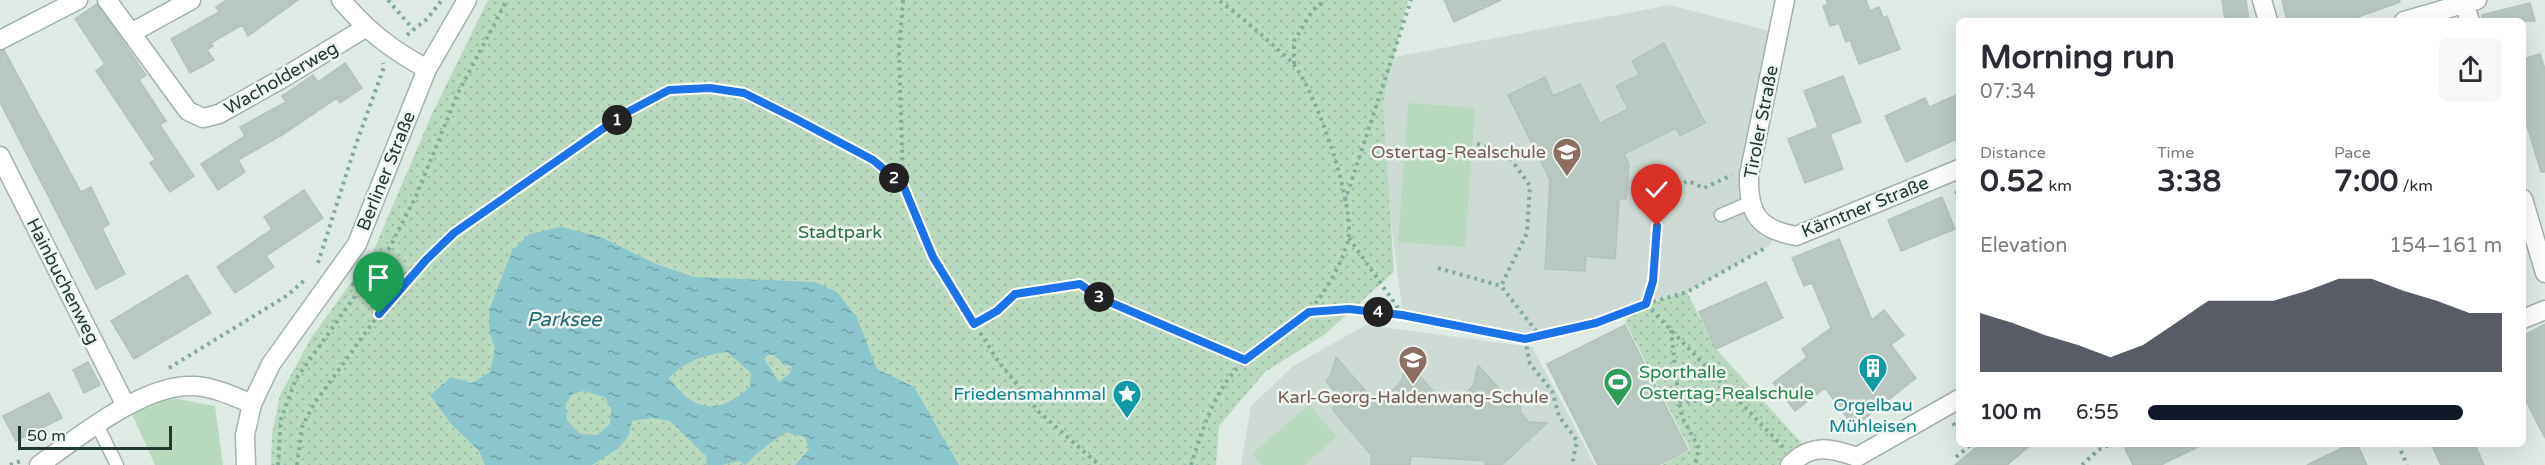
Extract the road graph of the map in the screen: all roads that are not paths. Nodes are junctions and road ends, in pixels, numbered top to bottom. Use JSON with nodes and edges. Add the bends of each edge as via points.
{"nodes":[{"id":1,"x":78,"y":0,"type":"edge"},
{"id":2,"x":107,"y":0,"type":"edge"},
{"id":3,"x":191,"y":0,"type":"edge"},
{"id":4,"x":341,"y":0,"type":"edge"},
{"id":5,"x":466,"y":0,"type":"edge"},
{"id":6,"x":1785,"y":0,"type":"edge"},
{"id":7,"x":2262,"y":0,"type":"edge"},
{"id":8,"x":2470,"y":2,"type":"edge"},
{"id":9,"x":2267,"y":18,"type":"edge"},
{"id":10,"x":2414,"y":18,"type":"edge"},
{"id":11,"x":2470,"y":18,"type":"edge"},
{"id":12,"x":365,"y":28,"type":"junction"},
{"id":13,"x":131,"y":33,"type":"junction"},
{"id":14,"x":0,"y":40,"type":"edge"},
{"id":15,"x":427,"y":69,"type":"junction"},
{"id":16,"x":0,"y":156,"type":"edge"},
{"id":17,"x":1956,"y":170,"type":"edge"},
{"id":18,"x":1749,"y":203,"type":"junction"},
{"id":19,"x":2526,"y":209,"type":"edge"},
{"id":20,"x":1721,"y":215,"type":"dead end"},
{"id":21,"x":1777,"y":233,"type":"joint"},
{"id":22,"x":2545,"y":273,"type":"edge"},
{"id":23,"x":2545,"y":310,"type":"edge"},
{"id":24,"x":2526,"y":318,"type":"edge"},
{"id":25,"x":1956,"y":401,"type":"edge"},
{"id":26,"x":252,"y":404,"type":"junction"},
{"id":27,"x":126,"y":406,"type":"junction"},
{"id":28,"x":97,"y":425,"type":"junction"},
{"id":29,"x":34,"y":460,"type":"edge"},
{"id":30,"x":1863,"y":461,"type":"edge"},
{"id":31,"x":1792,"y":462,"type":"edge"},
{"id":32,"x":117,"y":465,"type":"edge"},
{"id":33,"x":246,"y":465,"type":"edge"}],
"edges":[{"from":1,"to":14,"type":"street"},
{"from":2,"to":13,"type":"street","name":"Wacholderweg"},
{"from":3,"to":13,"type":"street"},
{"from":4,"to":12,"type":"street"},
{"from":5,"to":15,"type":"street","name":"Berliner Straße"},
{"from":6,"to":18,"type":"street","name":"Tiroler Straße","via":[[1749,176]]},
{"from":7,"to":9,"type":"street"},
{"from":8,"to":10,"type":"street"},
{"from":8,"to":11,"type":"street"},
{"from":12,"to":13,"type":"street","name":"Wacholderweg","via":[[219,114],[203,118],[188,111]]},
{"from":12,"to":15,"type":"street","via":[[391,50]]},
{"from":15,"to":26,"type":"street","name":"Berliner Straße","via":[[357,244],[271,364]]},
{"from":16,"to":27,"type":"street","name":"Hainbuchenweg"},
{"from":17,"to":21,"type":"street","name":"Kärntner Straße","via":[[1796,236]]},
{"from":18,"to":20,"type":"lane"},
{"from":18,"to":21,"type":"street","name":"Tiroler Straße","via":[[1758,218]]},
{"from":19,"to":22,"type":"street"},
{"from":23,"to":24,"type":"street"},
{"from":25,"to":30,"type":"street"},
{"from":26,"to":27,"type":"street","via":[[194,386],[167,389]]},
{"from":26,"to":33,"type":"street","name":"Berliner Straße","via":[[245,435]]},
{"from":27,"to":28,"type":"street"},
{"from":28,"to":29,"type":"street"},
{"from":28,"to":32,"type":"lane"},
{"from":30,"to":31,"type":"street","via":[[1832,448],[1809,451]]}]}
